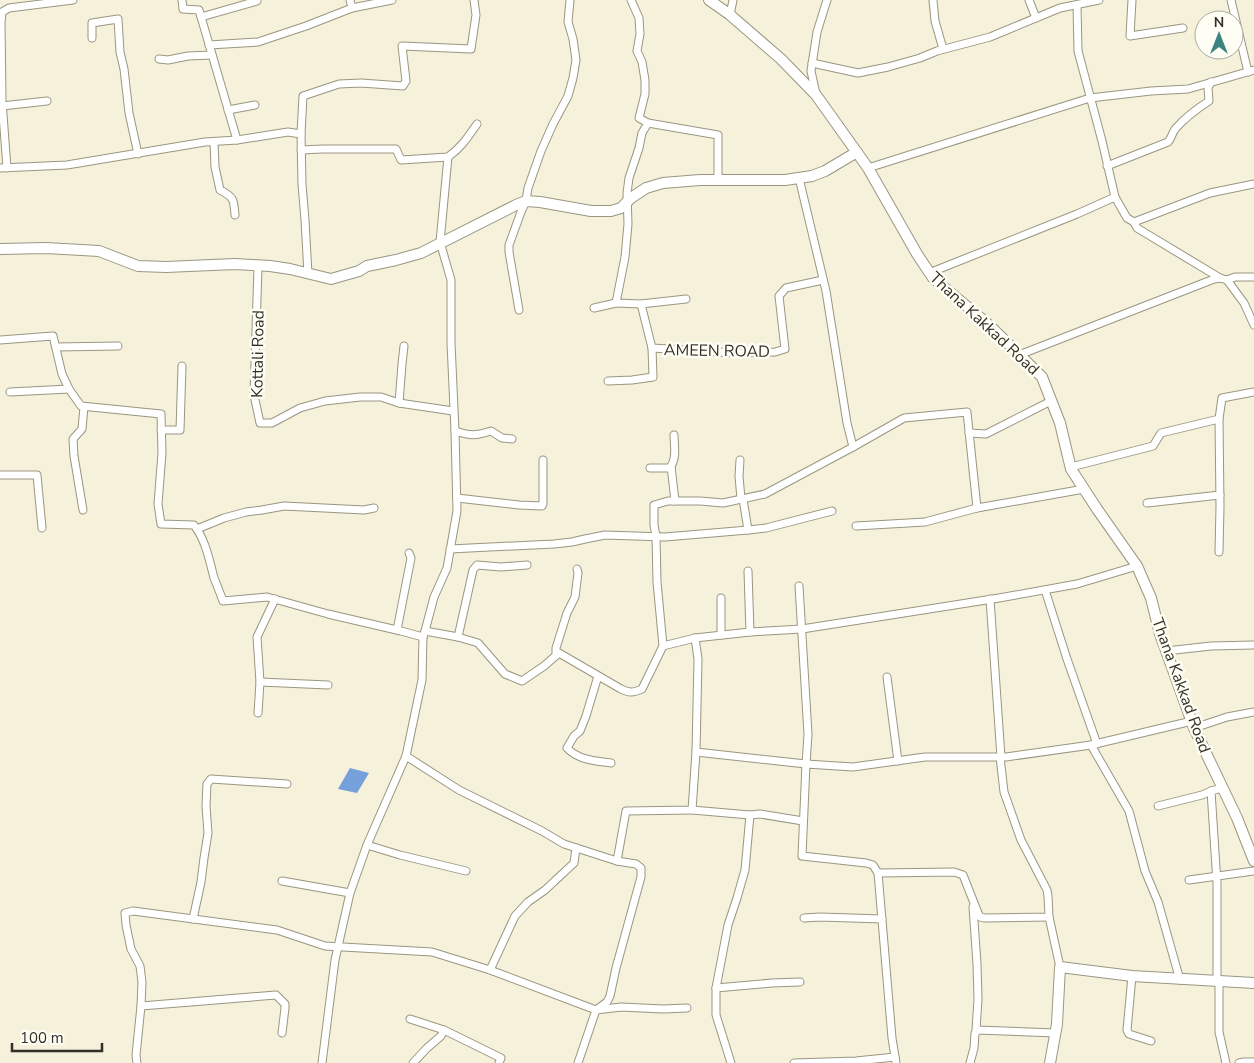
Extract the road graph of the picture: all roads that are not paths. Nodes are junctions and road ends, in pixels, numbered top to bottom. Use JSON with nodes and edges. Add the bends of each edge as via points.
{"nodes":[{"id":1,"x":73,"y":0,"type":"edge"},
{"id":2,"x":182,"y":0,"type":"edge"},
{"id":3,"x":392,"y":0,"type":"edge"},
{"id":4,"x":474,"y":0,"type":"edge"},
{"id":5,"x":570,"y":0,"type":"edge"},
{"id":6,"x":631,"y":0,"type":"edge"},
{"id":7,"x":709,"y":0,"type":"edge"},
{"id":8,"x":733,"y":0,"type":"edge"},
{"id":9,"x":827,"y":0,"type":"edge"},
{"id":10,"x":933,"y":0,"type":"edge"},
{"id":11,"x":1029,"y":0,"type":"edge"},
{"id":12,"x":1099,"y":0,"type":"edge"},
{"id":13,"x":1132,"y":0,"type":"edge"},
{"id":14,"x":1231,"y":0,"type":"edge"},
{"id":15,"x":258,"y":1,"type":"edge"},
{"id":16,"x":36,"y":2,"type":"edge"},
{"id":17,"x":1080,"y":3,"type":"edge"},
{"id":18,"x":351,"y":4,"type":"edge"},
{"id":19,"x":1,"y":12,"type":"edge"},
{"id":20,"x":730,"y":15,"type":"junction"},
{"id":21,"x":202,"y":17,"type":"junction"},
{"id":22,"x":1036,"y":18,"type":"junction"},
{"id":23,"x":1183,"y":28,"type":"dead end"},
{"id":24,"x":92,"y":38,"type":"dead end"},
{"id":25,"x":209,"y":45,"type":"junction"},
{"id":26,"x":943,"y":49,"type":"junction"},
{"id":27,"x":212,"y":55,"type":"junction"},
{"id":28,"x":159,"y":59,"type":"dead end"},
{"id":29,"x":812,"y":63,"type":"junction"},
{"id":30,"x":1251,"y":71,"type":"edge"},
{"id":31,"x":1211,"y":82,"type":"junction"},
{"id":32,"x":816,"y":95,"type":"junction"},
{"id":33,"x":1090,"y":98,"type":"junction"},
{"id":34,"x":47,"y":101,"type":"dead end"},
{"id":35,"x":255,"y":105,"type":"dead end"},
{"id":36,"x":2,"y":106,"type":"junction"},
{"id":37,"x":228,"y":110,"type":"junction"},
{"id":38,"x":648,"y":123,"type":"junction"},
{"id":39,"x":477,"y":124,"type":"dead end"},
{"id":40,"x":301,"y":134,"type":"junction"},
{"id":41,"x":237,"y":140,"type":"junction"},
{"id":42,"x":214,"y":142,"type":"junction"},
{"id":43,"x":301,"y":150,"type":"junction"},
{"id":44,"x":857,"y":152,"type":"junction"},
{"id":45,"x":138,"y":154,"type":"junction"},
{"id":46,"x":448,"y":157,"type":"junction"},
{"id":47,"x":1107,"y":166,"type":"junction"},
{"id":48,"x":3,"y":168,"type":"edge"},
{"id":49,"x":868,"y":168,"type":"junction"},
{"id":50,"x":798,"y":178,"type":"junction"},
{"id":51,"x":718,"y":180,"type":"junction"},
{"id":52,"x":1254,"y":184,"type":"edge"},
{"id":53,"x":1114,"y":197,"type":"junction"},
{"id":54,"x":526,"y":201,"type":"junction"},
{"id":55,"x":628,"y":202,"type":"junction"},
{"id":56,"x":235,"y":215,"type":"dead end"},
{"id":57,"x":1134,"y":222,"type":"junction"},
{"id":58,"x":440,"y":242,"type":"junction"},
{"id":59,"x":0,"y":249,"type":"edge"},
{"id":60,"x":258,"y":266,"type":"junction"},
{"id":61,"x":929,"y":272,"type":"junction"},
{"id":62,"x":308,"y":274,"type":"junction"},
{"id":63,"x":1254,"y":276,"type":"edge"},
{"id":64,"x":1224,"y":279,"type":"junction"},
{"id":65,"x":823,"y":280,"type":"junction"},
{"id":66,"x":686,"y":299,"type":"dead end"},
{"id":67,"x":616,"y":303,"type":"junction"},
{"id":68,"x":641,"y":304,"type":"junction"},
{"id":69,"x":594,"y":308,"type":"dead end"},
{"id":70,"x":519,"y":310,"type":"dead end"},
{"id":71,"x":1254,"y":325,"type":"edge"},
{"id":72,"x":0,"y":340,"type":"edge"},
{"id":73,"x":118,"y":346,"type":"dead end"},
{"id":74,"x":404,"y":346,"type":"dead end"},
{"id":75,"x":56,"y":347,"type":"junction"},
{"id":76,"x":652,"y":348,"type":"junction"},
{"id":77,"x":1019,"y":355,"type":"junction"},
{"id":78,"x":182,"y":366,"type":"dead end"},
{"id":79,"x":608,"y":381,"type":"dead end"},
{"id":80,"x":69,"y":389,"type":"junction"},
{"id":81,"x":10,"y":392,"type":"dead end"},
{"id":82,"x":1254,"y":392,"type":"edge"},
{"id":83,"x":1051,"y":401,"type":"junction"},
{"id":84,"x":399,"y":404,"type":"junction"},
{"id":85,"x":84,"y":407,"type":"junction"},
{"id":86,"x":454,"y":411,"type":"junction"},
{"id":87,"x":1219,"y":418,"type":"junction"},
{"id":88,"x":161,"y":430,"type":"junction"},
{"id":89,"x":455,"y":431,"type":"junction"},
{"id":90,"x":969,"y":433,"type":"junction"},
{"id":91,"x":674,"y":435,"type":"dead end"},
{"id":92,"x":512,"y":439,"type":"dead end"},
{"id":93,"x":853,"y":447,"type":"junction"},
{"id":94,"x":543,"y":460,"type":"dead end"},
{"id":95,"x":740,"y":460,"type":"dead end"},
{"id":96,"x":1071,"y":467,"type":"junction"},
{"id":97,"x":650,"y":468,"type":"dead end"},
{"id":98,"x":671,"y":468,"type":"junction"},
{"id":99,"x":0,"y":475,"type":"edge"},
{"id":100,"x":1084,"y":488,"type":"junction"},
{"id":101,"x":1220,"y":495,"type":"junction"},
{"id":102,"x":456,"y":498,"type":"junction"},
{"id":103,"x":742,"y":499,"type":"junction"},
{"id":104,"x":675,"y":501,"type":"junction"},
{"id":105,"x":1147,"y":503,"type":"dead end"},
{"id":106,"x":374,"y":508,"type":"dead end"},
{"id":107,"x":976,"y":508,"type":"junction"},
{"id":108,"x":83,"y":510,"type":"dead end"},
{"id":109,"x":832,"y":511,"type":"dead end"},
{"id":110,"x":856,"y":526,"type":"dead end"},
{"id":111,"x":42,"y":528,"type":"dead end"},
{"id":112,"x":197,"y":529,"type":"junction"},
{"id":113,"x":748,"y":530,"type":"junction"},
{"id":114,"x":656,"y":536,"type":"junction"},
{"id":115,"x":450,"y":549,"type":"junction"},
{"id":116,"x":1218,"y":552,"type":"dead end"},
{"id":117,"x":409,"y":553,"type":"dead end"},
{"id":118,"x":527,"y":565,"type":"dead end"},
{"id":119,"x":1137,"y":566,"type":"junction"},
{"id":120,"x":577,"y":569,"type":"dead end"},
{"id":121,"x":748,"y":571,"type":"dead end"},
{"id":122,"x":799,"y":586,"type":"dead end"},
{"id":123,"x":1045,"y":590,"type":"junction"},
{"id":124,"x":721,"y":598,"type":"dead end"},
{"id":125,"x":275,"y":599,"type":"junction"},
{"id":126,"x":990,"y":599,"type":"junction"},
{"id":127,"x":802,"y":629,"type":"junction"},
{"id":128,"x":397,"y":630,"type":"junction"},
{"id":129,"x":750,"y":632,"type":"junction"},
{"id":130,"x":424,"y":634,"type":"junction"},
{"id":131,"x":721,"y":635,"type":"junction"},
{"id":132,"x":458,"y":637,"type":"junction"},
{"id":133,"x":696,"y":638,"type":"junction"},
{"id":134,"x":1254,"y":645,"type":"edge"},
{"id":135,"x":663,"y":646,"type":"junction"},
{"id":136,"x":1166,"y":651,"type":"junction"},
{"id":137,"x":556,"y":655,"type":"junction"},
{"id":138,"x":598,"y":676,"type":"junction"},
{"id":139,"x":887,"y":677,"type":"dead end"},
{"id":140,"x":260,"y":682,"type":"junction"},
{"id":141,"x":328,"y":684,"type":"dead end"},
{"id":142,"x":1254,"y":712,"type":"edge"},
{"id":143,"x":258,"y":713,"type":"dead end"},
{"id":144,"x":1193,"y":724,"type":"junction"},
{"id":145,"x":1094,"y":744,"type":"junction"},
{"id":146,"x":696,"y":752,"type":"junction"},
{"id":147,"x":406,"y":756,"type":"junction"},
{"id":148,"x":1001,"y":757,"type":"junction"},
{"id":149,"x":898,"y":761,"type":"junction"},
{"id":150,"x":611,"y":763,"type":"dead end"},
{"id":151,"x":806,"y":764,"type":"junction"},
{"id":152,"x":287,"y":784,"type":"dead end"},
{"id":153,"x":1222,"y":788,"type":"junction"},
{"id":154,"x":1211,"y":791,"type":"junction"},
{"id":155,"x":1158,"y":806,"type":"dead end"},
{"id":156,"x":692,"y":810,"type":"junction"},
{"id":157,"x":750,"y":815,"type":"junction"},
{"id":158,"x":803,"y":821,"type":"junction"},
{"id":159,"x":367,"y":845,"type":"junction"},
{"id":160,"x":576,"y":848,"type":"junction"},
{"id":161,"x":616,"y":860,"type":"junction"},
{"id":162,"x":1254,"y":861,"type":"edge"},
{"id":163,"x":466,"y":871,"type":"dead end"},
{"id":164,"x":1254,"y":871,"type":"edge"},
{"id":165,"x":878,"y":873,"type":"junction"},
{"id":166,"x":1216,"y":876,"type":"junction"},
{"id":167,"x":1189,"y":880,"type":"dead end"},
{"id":168,"x":282,"y":881,"type":"dead end"},
{"id":169,"x":350,"y":893,"type":"junction"},
{"id":170,"x":972,"y":899,"type":"junction"},
{"id":171,"x":1050,"y":916,"type":"junction"},
{"id":172,"x":804,"y":918,"type":"dead end"},
{"id":173,"x":193,"y":919,"type":"junction"},
{"id":174,"x":882,"y":919,"type":"junction"},
{"id":175,"x":338,"y":946,"type":"junction"},
{"id":176,"x":1060,"y":967,"type":"junction"},
{"id":177,"x":490,"y":970,"type":"junction"},
{"id":178,"x":1132,"y":976,"type":"junction"},
{"id":179,"x":1180,"y":980,"type":"junction"},
{"id":180,"x":1218,"y":981,"type":"junction"},
{"id":181,"x":800,"y":982,"type":"dead end"},
{"id":182,"x":1254,"y":983,"type":"edge"},
{"id":183,"x":716,"y":988,"type":"junction"},
{"id":184,"x":141,"y":1006,"type":"junction"},
{"id":185,"x":687,"y":1008,"type":"dead end"},
{"id":186,"x":596,"y":1010,"type":"junction"},
{"id":187,"x":410,"y":1019,"type":"dead end"},
{"id":188,"x":444,"y":1030,"type":"junction"},
{"id":189,"x":979,"y":1030,"type":"junction"},
{"id":190,"x":282,"y":1033,"type":"dead end"},
{"id":191,"x":1056,"y":1033,"type":"junction"},
{"id":192,"x":1151,"y":1041,"type":"dead end"},
{"id":193,"x":896,"y":1060,"type":"edge"},
{"id":194,"x":1254,"y":1062,"type":"edge"},
{"id":195,"x":137,"y":1063,"type":"edge"},
{"id":196,"x":322,"y":1063,"type":"edge"},
{"id":197,"x":413,"y":1063,"type":"edge"},
{"id":198,"x":499,"y":1063,"type":"edge"},
{"id":199,"x":578,"y":1063,"type":"edge"},
{"id":200,"x":731,"y":1063,"type":"edge"},
{"id":201,"x":794,"y":1063,"type":"edge"},
{"id":202,"x":970,"y":1063,"type":"edge"},
{"id":203,"x":1050,"y":1063,"type":"edge"},
{"id":204,"x":1226,"y":1063,"type":"edge"},
{"id":205,"x":1239,"y":1063,"type":"edge"}],
"edges":[{"from":1,"to":16,"type":"street"},
{"from":2,"to":21,"type":"street","via":[[184,9],[199,10]]},
{"from":3,"to":18,"type":"street"},
{"from":4,"to":40,"type":"street","via":[[476,15],[471,49],[402,46],[404,86],[340,84],[303,96]]},
{"from":5,"to":54,"type":"street","via":[[568,22],[576,60],[573,78],[568,96],[541,151]]},
{"from":6,"to":38,"type":"street","via":[[639,18],[637,52],[645,80],[639,118]]},
{"from":7,"to":20,"type":"main road","name":"Thana Kakkad Road"},
{"from":8,"to":20,"type":"street"},
{"from":9,"to":29,"type":"street"},
{"from":10,"to":26,"type":"street"},
{"from":11,"to":22,"type":"street"},
{"from":12,"to":17,"type":"street"},
{"from":13,"to":23,"type":"street","via":[[1130,36]]},
{"from":14,"to":30,"type":"street"},
{"from":15,"to":21,"type":"street"},
{"from":16,"to":19,"type":"street"},
{"from":17,"to":22,"type":"street"},
{"from":17,"to":33,"type":"street","via":[[1078,50]]},
{"from":18,"to":25,"type":"street","via":[[306,26],[258,42]]},
{"from":19,"to":36,"type":"street"},
{"from":20,"to":32,"type":"main road","name":"Thana Kakkad Road","via":[[781,59]]},
{"from":21,"to":25,"type":"street"},
{"from":22,"to":26,"type":"street","via":[[990,37]]},
{"from":24,"to":45,"type":"street","via":[[92,23],[118,19],[120,52]]},
{"from":25,"to":27,"type":"street"},
{"from":26,"to":29,"type":"street","via":[[858,73]]},
{"from":27,"to":28,"type":"street"},
{"from":27,"to":37,"type":"street"},
{"from":29,"to":32,"type":"street"},
{"from":30,"to":31,"type":"street"},
{"from":31,"to":33,"type":"street","via":[[1188,89]]},
{"from":31,"to":47,"type":"street","via":[[1209,102],[1175,129],[1168,142]]},
{"from":32,"to":44,"type":"main road","name":"Thana Kakkad Road"},
{"from":33,"to":47,"type":"street"},
{"from":33,"to":49,"type":"street"},
{"from":34,"to":36,"type":"street"},
{"from":35,"to":37,"type":"street"},
{"from":36,"to":48,"type":"street"},
{"from":37,"to":41,"type":"street"},
{"from":38,"to":51,"type":"street","via":[[718,135]]},
{"from":38,"to":55,"type":"street","via":[[628,178]]},
{"from":39,"to":46,"type":"street","via":[[464,143]]},
{"from":40,"to":41,"type":"street","via":[[288,132]]},
{"from":40,"to":43,"type":"street"},
{"from":41,"to":42,"type":"street"},
{"from":42,"to":45,"type":"street"},
{"from":42,"to":56,"type":"street","via":[[220,190],[231,195]]},
{"from":43,"to":46,"type":"street","via":[[396,149],[401,160]]},
{"from":43,"to":62,"type":"street"},
{"from":44,"to":49,"type":"main road","name":"Thana Kakkad Road"},
{"from":44,"to":50,"type":"main road","via":[[825,171]]},
{"from":45,"to":48,"type":"street","via":[[67,165]]},
{"from":46,"to":58,"type":"street"},
{"from":47,"to":53,"type":"street"},
{"from":49,"to":61,"type":"main road","name":"Thana Kakkad Road"},
{"from":50,"to":51,"type":"main road"},
{"from":50,"to":65,"type":"street"},
{"from":51,"to":55,"type":"main road","via":[[664,183],[646,188]]},
{"from":52,"to":57,"type":"street","via":[[1210,194]]},
{"from":53,"to":57,"type":"street","via":[[1126,218]]},
{"from":53,"to":61,"type":"street"},
{"from":54,"to":55,"type":"main road","via":[[591,211],[611,211]]},
{"from":54,"to":58,"type":"main road"},
{"from":54,"to":70,"type":"street","via":[[509,245]]},
{"from":55,"to":67,"type":"street","via":[[625,257]]},
{"from":57,"to":64,"type":"street","via":[[1137,228]]},
{"from":58,"to":62,"type":"main road","via":[[421,253],[331,279]]},
{"from":58,"to":86,"type":"street","via":[[451,280]]},
{"from":59,"to":60,"type":"main road","via":[[99,251],[138,266]]},
{"from":60,"to":62,"type":"main road","via":[[290,268]]},
{"from":60,"to":84,"type":"street","name":"Kottali Road","via":[[254,395],[260,423],[272,423],[300,408],[324,401],[381,397]]},
{"from":61,"to":77,"type":"main road","name":"Thana Kakkad Road"},
{"from":63,"to":64,"type":"street"},
{"from":64,"to":71,"type":"street","via":[[1244,303]]},
{"from":64,"to":77,"type":"street","via":[[1214,279]]},
{"from":65,"to":76,"type":"street","name":"AMEEN ROAD","via":[[786,288],[779,296],[785,349],[736,353]]},
{"from":65,"to":93,"type":"street"},
{"from":66,"to":68,"type":"street"},
{"from":67,"to":68,"type":"street"},
{"from":67,"to":69,"type":"street"},
{"from":68,"to":76,"type":"street","name":"AMEEN ROAD"},
{"from":72,"to":75,"type":"street","via":[[53,336]]},
{"from":73,"to":75,"type":"street"},
{"from":74,"to":84,"type":"street"},
{"from":75,"to":80,"type":"street"},
{"from":76,"to":79,"type":"street","via":[[653,377]]},
{"from":77,"to":83,"type":"main road","name":"Thana Kakkad Road","via":[[1042,377]]},
{"from":78,"to":88,"type":"street","via":[[180,430]]},
{"from":80,"to":81,"type":"street"},
{"from":80,"to":85,"type":"street"},
{"from":82,"to":87,"type":"street","via":[[1222,398]]},
{"from":83,"to":90,"type":"street","via":[[986,434]]},
{"from":83,"to":96,"type":"main road","name":"Thana Kakkad Road"},
{"from":84,"to":86,"type":"street","name":"Kottali Road"},
{"from":85,"to":88,"type":"street","via":[[161,414]]},
{"from":85,"to":108,"type":"street","via":[[82,429],[73,439]]},
{"from":86,"to":89,"type":"street"},
{"from":87,"to":96,"type":"street","via":[[1161,433],[1153,446]]},
{"from":87,"to":101,"type":"street"},
{"from":88,"to":112,"type":"street","via":[[158,504],[161,524],[194,525]]},
{"from":89,"to":92,"type":"street","via":[[477,435],[491,430],[502,438]]},
{"from":89,"to":102,"type":"street"},
{"from":90,"to":93,"type":"street","via":[[967,412],[904,418]]},
{"from":90,"to":107,"type":"street"},
{"from":91,"to":98,"type":"street","via":[[675,456]]},
{"from":93,"to":103,"type":"street","via":[[765,494]]},
{"from":94,"to":102,"type":"street","via":[[542,506]]},
{"from":95,"to":103,"type":"street"},
{"from":96,"to":100,"type":"main road","name":"Thana Kakkad Road"},
{"from":97,"to":98,"type":"street"},
{"from":98,"to":104,"type":"street"},
{"from":99,"to":111,"type":"street","via":[[37,475]]},
{"from":100,"to":107,"type":"street"},
{"from":100,"to":119,"type":"main road","name":"Thana Kakkad Road"},
{"from":101,"to":105,"type":"street"},
{"from":101,"to":116,"type":"street"},
{"from":102,"to":115,"type":"street"},
{"from":103,"to":104,"type":"street","via":[[723,503]]},
{"from":103,"to":113,"type":"street"},
{"from":104,"to":114,"type":"street","via":[[654,505]]},
{"from":106,"to":112,"type":"street","via":[[284,506],[246,512]]},
{"from":107,"to":110,"type":"street","via":[[924,522]]},
{"from":109,"to":113,"type":"street"},
{"from":112,"to":125,"type":"street","via":[[223,600]]},
{"from":113,"to":114,"type":"street"},
{"from":114,"to":115,"type":"street","via":[[605,535],[563,543]]},
{"from":114,"to":135,"type":"street"},
{"from":115,"to":130,"type":"street","via":[[447,568],[434,597]]},
{"from":117,"to":128,"type":"street"},
{"from":118,"to":132,"type":"street","via":[[477,565],[473,570]]},
{"from":119,"to":123,"type":"street"},
{"from":119,"to":136,"type":"main road","name":"Thana Kakkad Road","via":[[1151,598]]},
{"from":120,"to":137,"type":"street","via":[[575,597]]},
{"from":121,"to":129,"type":"street"},
{"from":122,"to":127,"type":"street"},
{"from":123,"to":126,"type":"street"},
{"from":123,"to":145,"type":"street"},
{"from":124,"to":131,"type":"street"},
{"from":125,"to":128,"type":"street"},
{"from":125,"to":140,"type":"street","via":[[257,637]]},
{"from":126,"to":127,"type":"street"},
{"from":126,"to":148,"type":"street"},
{"from":127,"to":129,"type":"street"},
{"from":127,"to":151,"type":"street","via":[[808,734]]},
{"from":128,"to":130,"type":"street"},
{"from":129,"to":131,"type":"street"},
{"from":130,"to":132,"type":"street"},
{"from":130,"to":147,"type":"street","via":[[422,680]]},
{"from":131,"to":133,"type":"street"},
{"from":132,"to":137,"type":"street","via":[[478,643],[505,674],[522,681]]},
{"from":133,"to":135,"type":"street"},
{"from":133,"to":146,"type":"street"},
{"from":134,"to":136,"type":"street"},
{"from":135,"to":138,"type":"street","via":[[642,689],[636,692],[629,693]]},
{"from":136,"to":144,"type":"main road","name":"Thana Kakkad Road"},
{"from":137,"to":138,"type":"street","via":[[559,653]]},
{"from":138,"to":150,"type":"street","via":[[580,731],[567,748],[582,758]]},
{"from":139,"to":149,"type":"street"},
{"from":140,"to":141,"type":"street"},
{"from":140,"to":143,"type":"street"},
{"from":142,"to":144,"type":"street"},
{"from":144,"to":145,"type":"street"},
{"from":144,"to":153,"type":"main road","name":"Thana Kakkad Road"},
{"from":145,"to":148,"type":"street"},
{"from":145,"to":179,"type":"street","via":[[1129,811]]},
{"from":146,"to":151,"type":"street"},
{"from":146,"to":156,"type":"street"},
{"from":147,"to":159,"type":"street"},
{"from":147,"to":160,"type":"street","via":[[459,790]]},
{"from":148,"to":149,"type":"street","via":[[925,757]]},
{"from":148,"to":171,"type":"street","via":[[1004,792],[1021,840],[1047,890]]},
{"from":149,"to":151,"type":"street","via":[[853,767]]},
{"from":151,"to":158,"type":"street"},
{"from":152,"to":173,"type":"street","via":[[211,779],[207,784],[208,833]]},
{"from":153,"to":154,"type":"street"},
{"from":153,"to":162,"type":"main road","name":"Thana Kakkad Road"},
{"from":154,"to":155,"type":"street"},
{"from":154,"to":166,"type":"street"},
{"from":156,"to":157,"type":"street"},
{"from":156,"to":161,"type":"street","via":[[626,811]]},
{"from":157,"to":158,"type":"street"},
{"from":157,"to":183,"type":"street","via":[[745,870],[728,925]]},
{"from":158,"to":165,"type":"street","via":[[802,856],[866,863],[873,865]]},
{"from":159,"to":163,"type":"street"},
{"from":159,"to":169,"type":"street"},
{"from":160,"to":161,"type":"street"},
{"from":160,"to":177,"type":"street","via":[[574,863],[515,916]]},
{"from":161,"to":186,"type":"street","via":[[636,864],[641,868],[641,877],[610,996]]},
{"from":164,"to":166,"type":"street"},
{"from":165,"to":170,"type":"street","via":[[959,873],[963,875]]},
{"from":165,"to":174,"type":"street"},
{"from":166,"to":167,"type":"street"},
{"from":166,"to":180,"type":"street"},
{"from":168,"to":169,"type":"street"},
{"from":169,"to":175,"type":"street"},
{"from":170,"to":171,"type":"street","via":[[980,917],[984,918]]},
{"from":170,"to":189,"type":"street","via":[[978,973],[976,1030]]},
{"from":171,"to":176,"type":"street"},
{"from":172,"to":174,"type":"street"},
{"from":173,"to":175,"type":"street","via":[[277,930],[325,946]]},
{"from":173,"to":184,"type":"street","via":[[133,911],[125,913],[131,950],[140,966]]},
{"from":174,"to":193,"type":"street"},
{"from":175,"to":177,"type":"street","via":[[432,952]]},
{"from":175,"to":196,"type":"street"},
{"from":176,"to":178,"type":"main road"},
{"from":176,"to":191,"type":"main road"},
{"from":177,"to":186,"type":"street"},
{"from":178,"to":179,"type":"main road"},
{"from":178,"to":192,"type":"street","via":[[1127,1030],[1129,1034]]},
{"from":179,"to":180,"type":"main road"},
{"from":180,"to":182,"type":"main road"},
{"from":180,"to":204,"type":"street","via":[[1219,1032]]},
{"from":181,"to":183,"type":"street"},
{"from":183,"to":200,"type":"street","via":[[716,1015]]},
{"from":184,"to":190,"type":"street","via":[[276,995],[285,1008]]},
{"from":184,"to":195,"type":"street"},
{"from":185,"to":186,"type":"street"},
{"from":186,"to":199,"type":"street"},
{"from":187,"to":188,"type":"street"},
{"from":188,"to":197,"type":"street"},
{"from":188,"to":198,"type":"street","via":[[501,1058]]},
{"from":189,"to":191,"type":"street"},
{"from":189,"to":202,"type":"street","via":[[975,1033]]},
{"from":191,"to":203,"type":"main road"},
{"from":193,"to":201,"type":"street"},
{"from":194,"to":205,"type":"street"}]}
